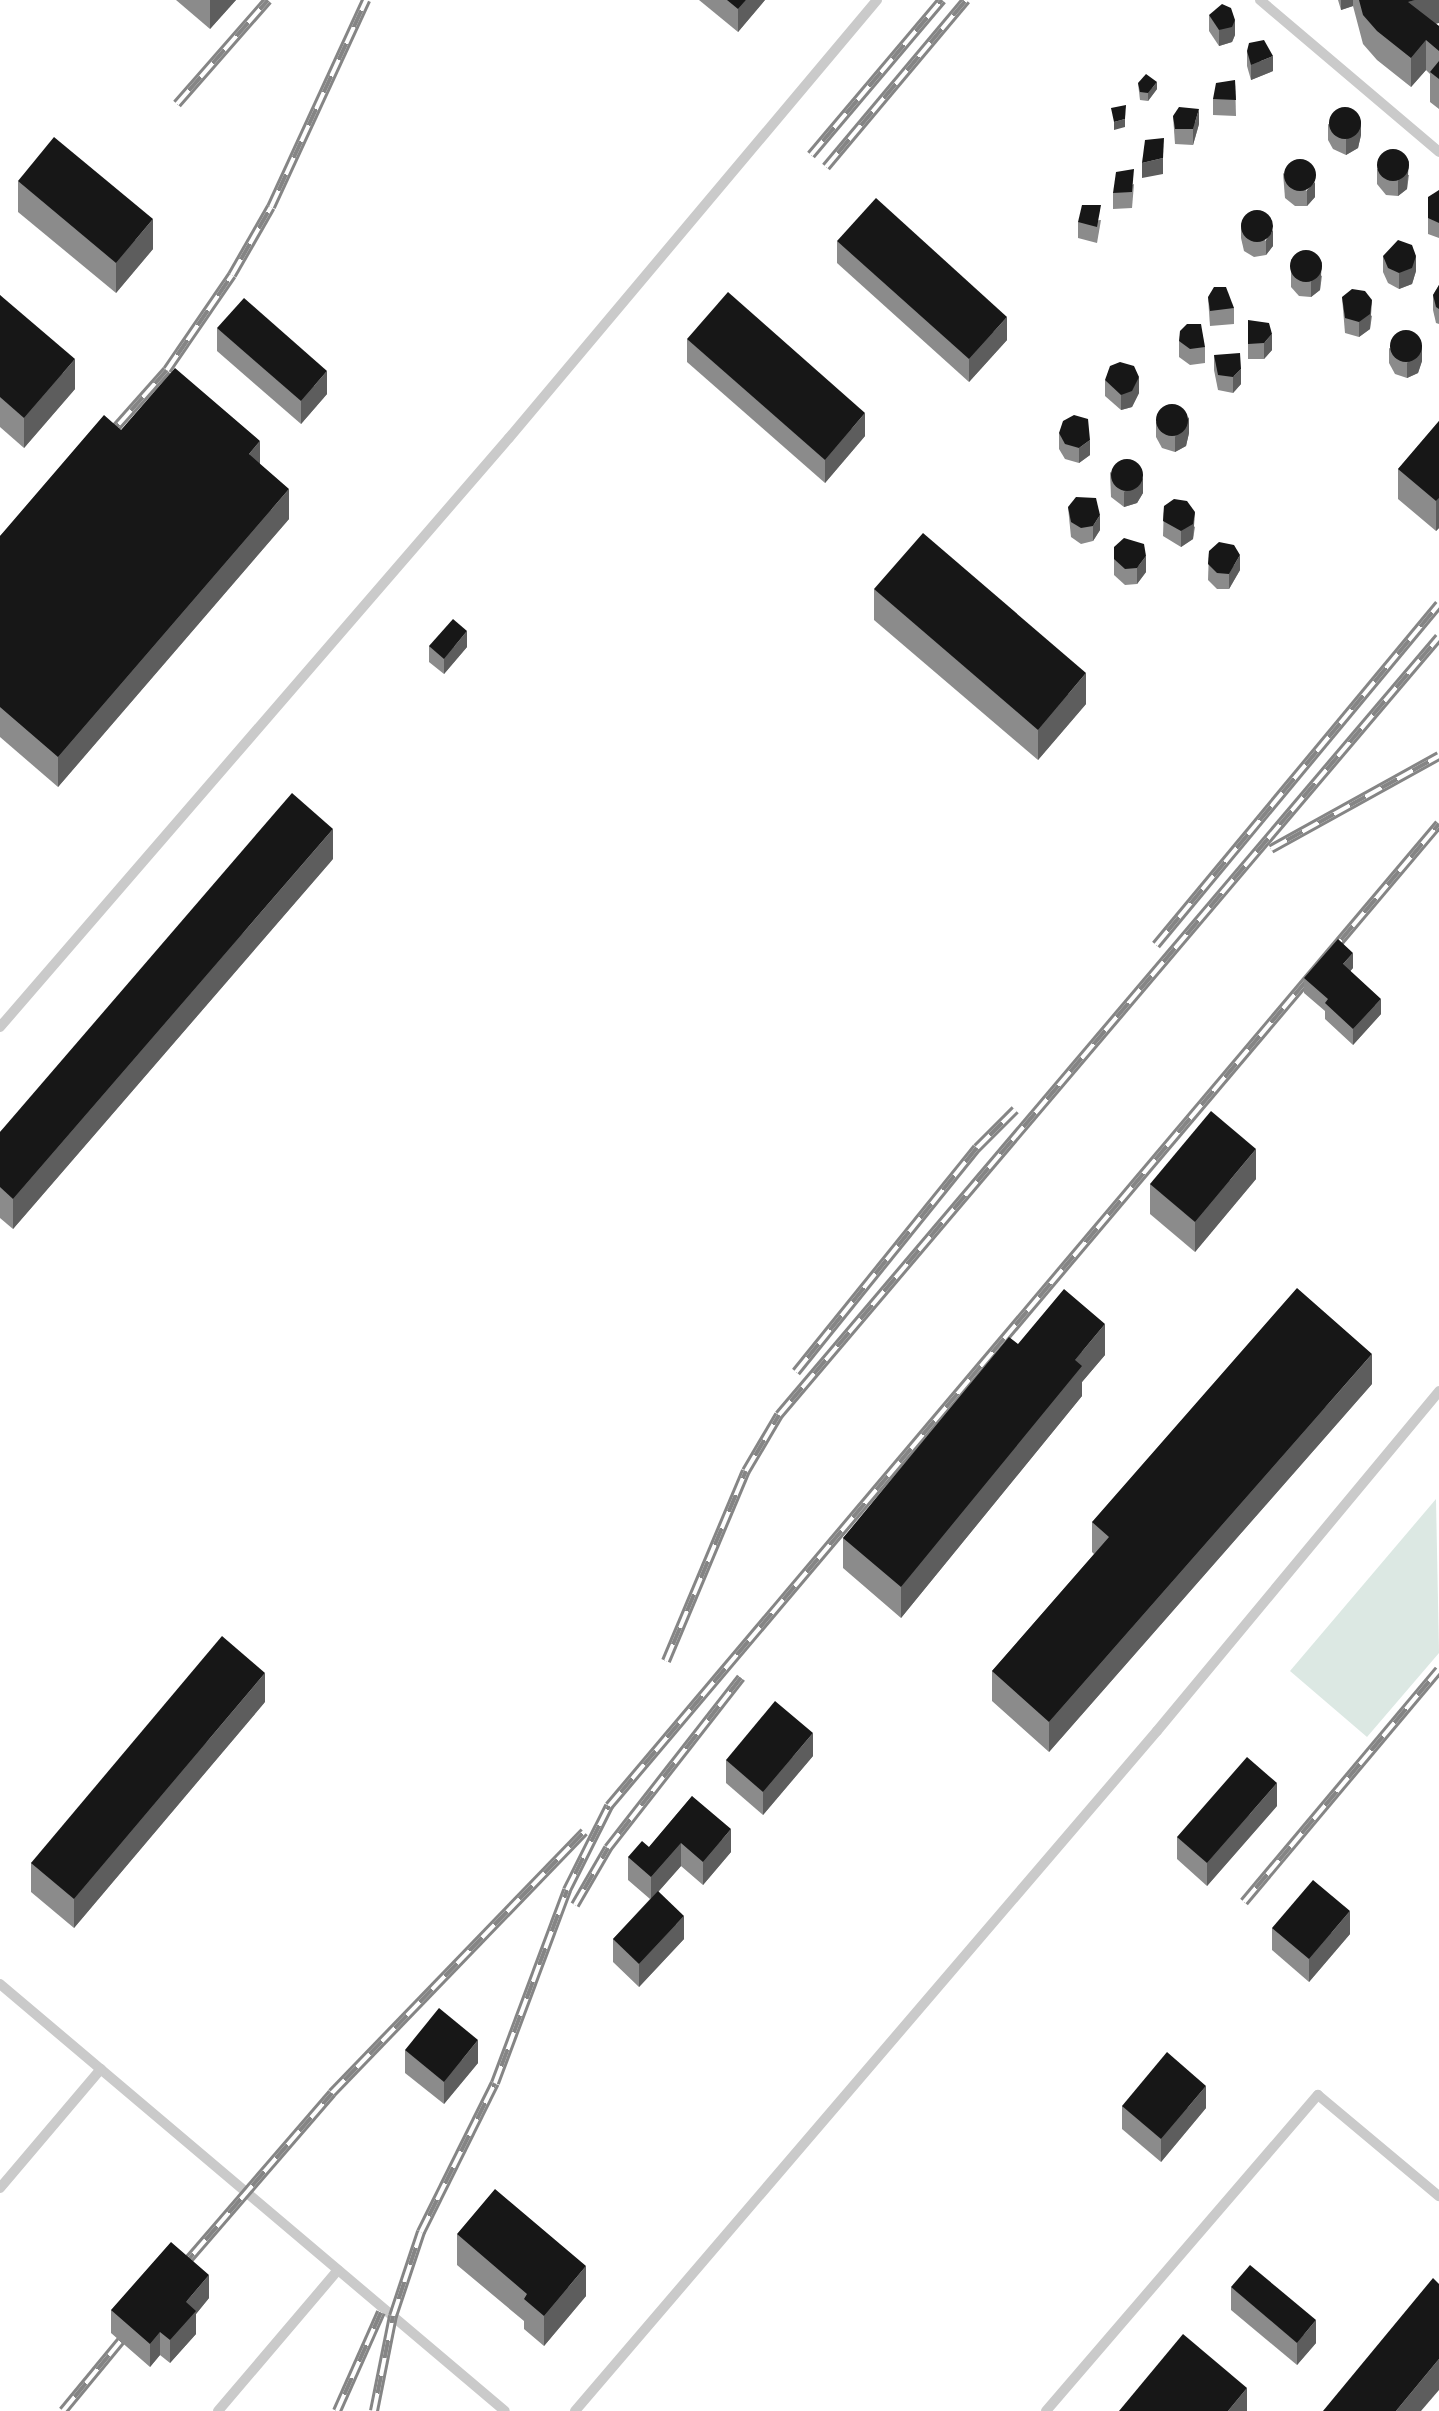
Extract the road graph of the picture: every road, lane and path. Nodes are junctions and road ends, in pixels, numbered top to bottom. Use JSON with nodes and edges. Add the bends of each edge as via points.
{"nodes":[{"id":1,"x":877,"y":0,"type":"edge"},
{"id":2,"x":1260,"y":0,"type":"edge"},
{"id":3,"x":1439,"y":152,"type":"edge"},
{"id":4,"x":0,"y":1027,"type":"edge"},
{"id":5,"x":1439,"y":1391,"type":"edge"},
{"id":6,"x":0,"y":1984,"type":"edge"},
{"id":7,"x":101,"y":2069,"type":"junction"},
{"id":8,"x":0,"y":2188,"type":"edge"},
{"id":9,"x":1439,"y":2196,"type":"edge"},
{"id":10,"x":338,"y":2270,"type":"junction"},
{"id":11,"x":218,"y":2411,"type":"edge"},
{"id":12,"x":505,"y":2411,"type":"edge"},
{"id":13,"x":575,"y":2411,"type":"edge"},
{"id":14,"x":1046,"y":2411,"type":"edge"}],
"edges":[{"from":1,"to":4,"type":"lane"},
{"from":2,"to":3,"type":"lane"},
{"from":5,"to":13,"type":"lane"},
{"from":6,"to":7,"type":"lane"},
{"from":7,"to":8,"type":"lane"},
{"from":7,"to":10,"type":"lane"},
{"from":9,"to":14,"type":"lane","via":[[1318,2095]]},
{"from":10,"to":11,"type":"lane"},
{"from":10,"to":12,"type":"lane"}]}
